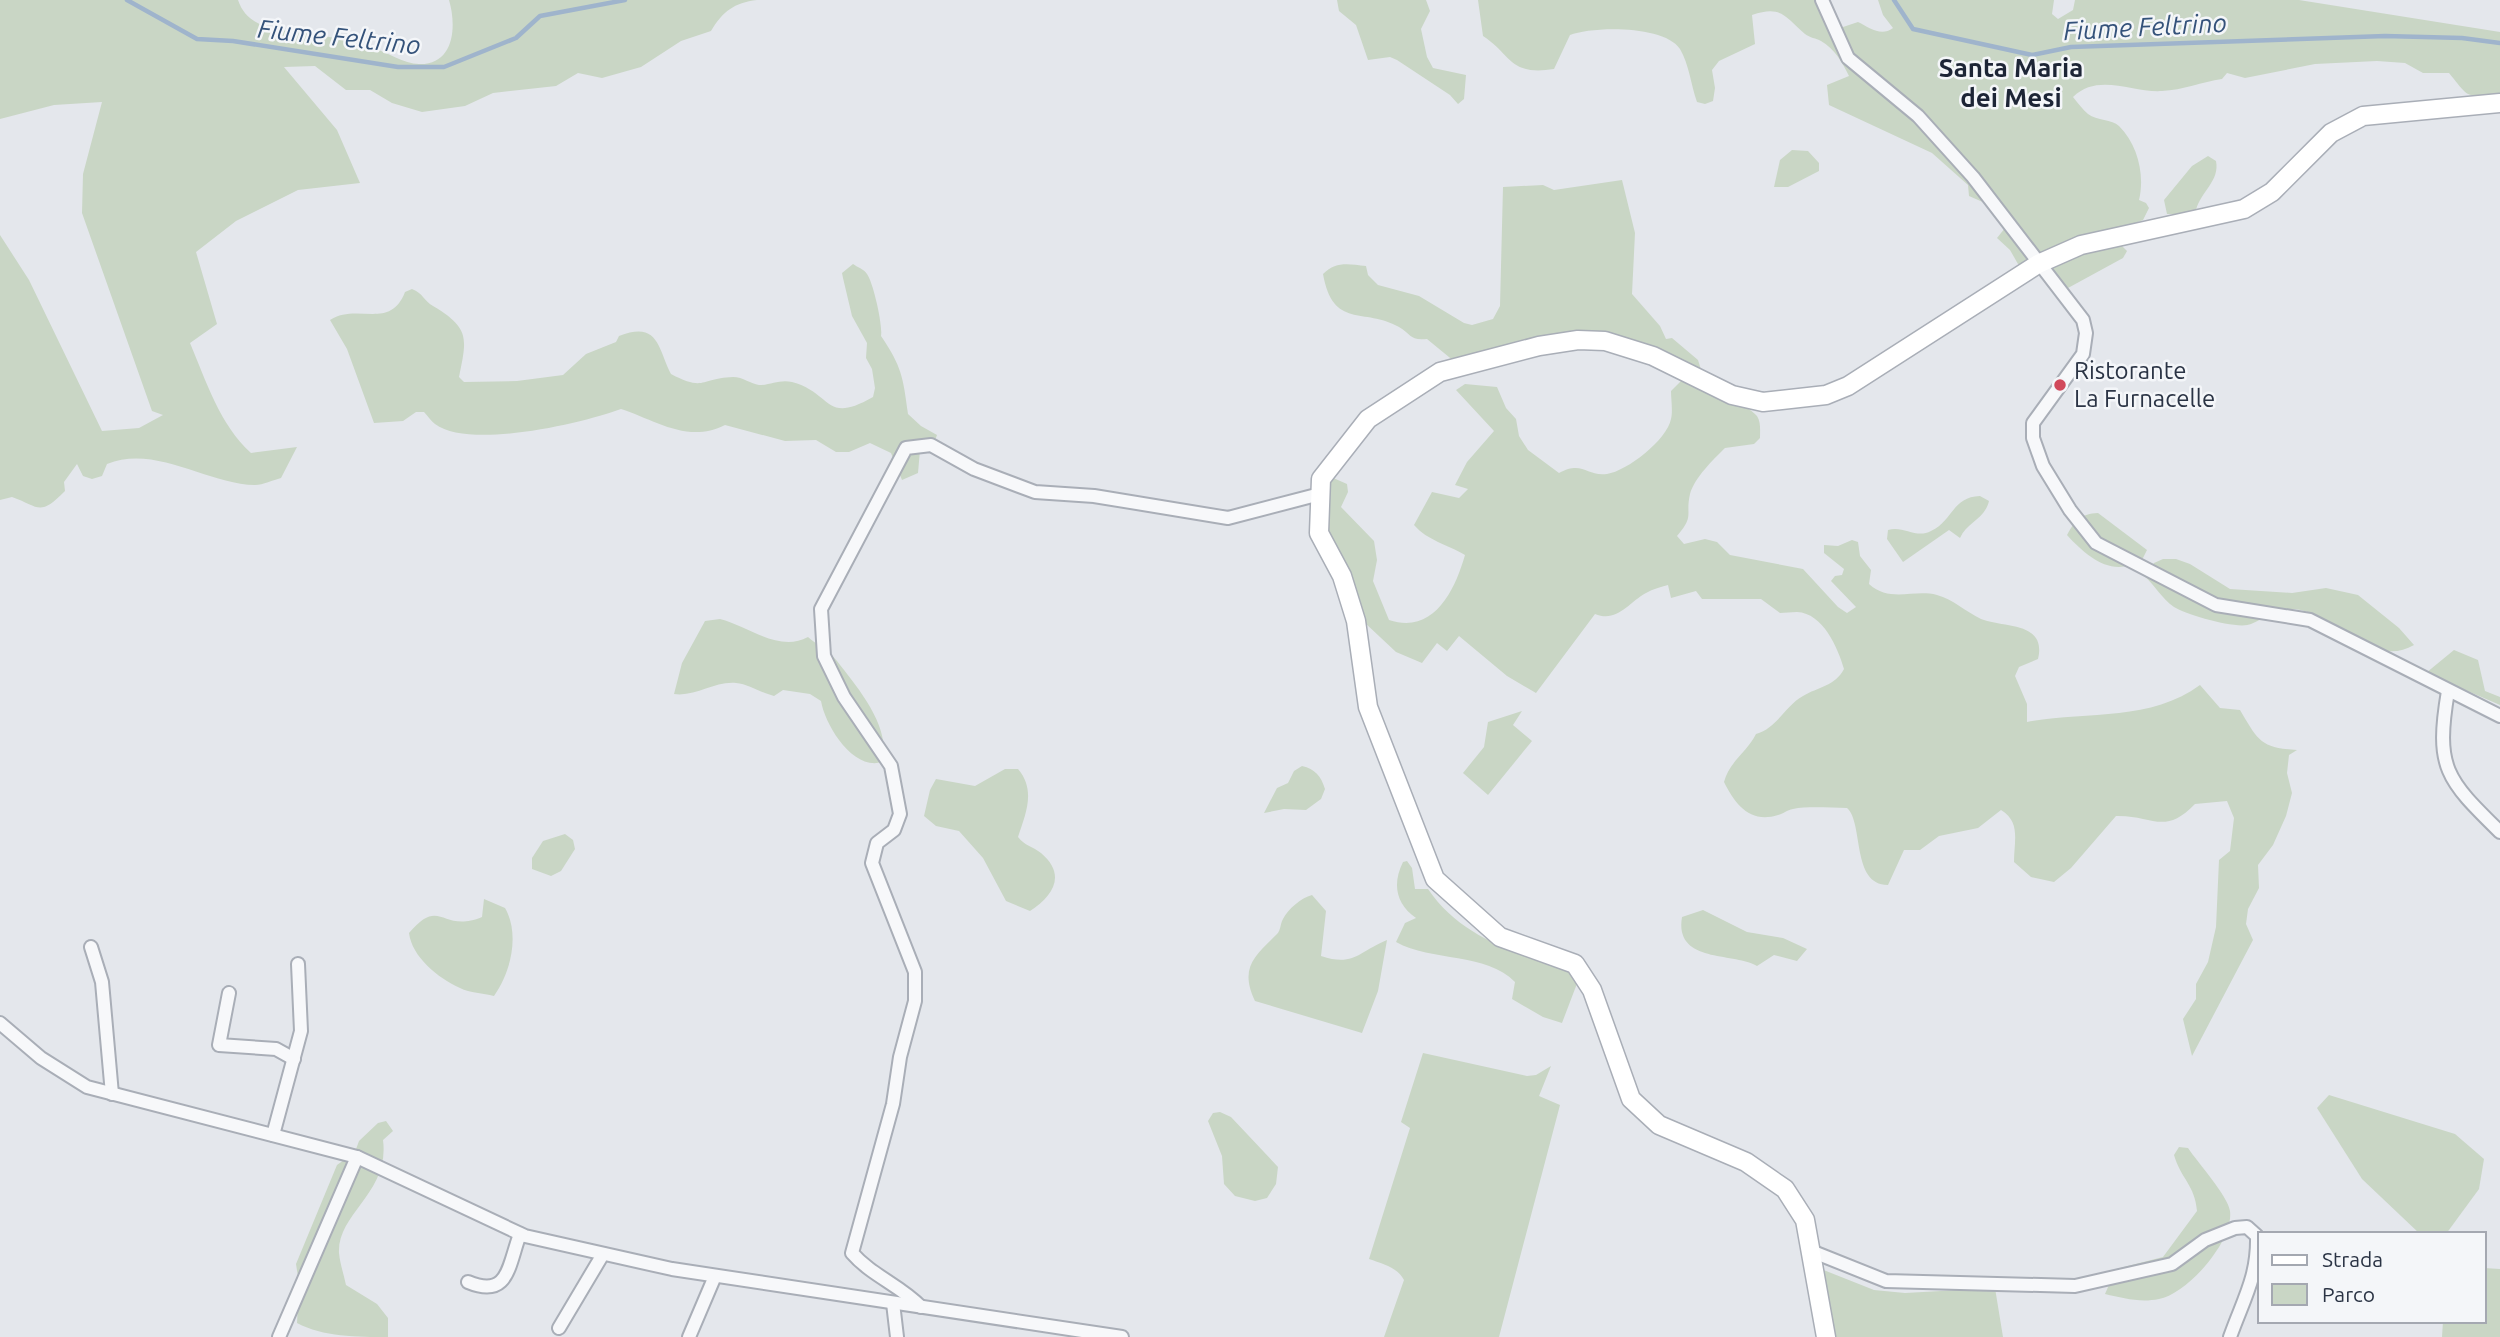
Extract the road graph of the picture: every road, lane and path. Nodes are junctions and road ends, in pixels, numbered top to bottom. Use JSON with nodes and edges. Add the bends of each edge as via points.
{"nodes":[{"id":1,"x":1822,"y":0,"type":"edge"},
{"id":2,"x":2500,"y":103,"type":"edge"},
{"id":3,"x":2038,"y":264,"type":"junction"},
{"id":4,"x":1320,"y":494,"type":"junction"},
{"id":5,"x":2448,"y":691,"type":"junction"},
{"id":6,"x":2500,"y":716,"type":"edge"},
{"id":7,"x":2500,"y":832,"type":"edge"},
{"id":8,"x":91,"y":947,"type":"dead end"},
{"id":9,"x":298,"y":964,"type":"dead end"},
{"id":10,"x":229,"y":993,"type":"dead end"},
{"id":11,"x":0,"y":1023,"type":"edge"},
{"id":12,"x":294,"y":1059,"type":"junction"},
{"id":13,"x":112,"y":1094,"type":"junction"},
{"id":14,"x":272,"y":1135,"type":"junction"},
{"id":15,"x":357,"y":1157,"type":"junction"},
{"id":16,"x":520,"y":1234,"type":"junction"},
{"id":17,"x":1811,"y":1251,"type":"junction"},
{"id":18,"x":603,"y":1254,"type":"junction"},
{"id":19,"x":715,"y":1276,"type":"junction"},
{"id":20,"x":468,"y":1282,"type":"dead end"},
{"id":21,"x":893,"y":1303,"type":"junction"},
{"id":22,"x":921,"y":1307,"type":"junction"},
{"id":23,"x":559,"y":1328,"type":"dead end"},
{"id":24,"x":279,"y":1337,"type":"edge"},
{"id":25,"x":689,"y":1337,"type":"edge"},
{"id":26,"x":897,"y":1337,"type":"edge"},
{"id":27,"x":1122,"y":1337,"type":"edge"},
{"id":28,"x":1826,"y":1337,"type":"edge"},
{"id":29,"x":2230,"y":1337,"type":"edge"}],
"edges":[{"from":1,"to":3,"type":"street","via":[[1848,58],[1918,116],[1973,177]]},
{"from":2,"to":3,"type":"street","via":[[2363,116],[2331,133],[2272,191],[2244,209],[2081,245]]},
{"from":3,"to":4,"type":"street","via":[[1848,386],[1826,395],[1763,402],[1732,396],[1653,356],[1605,341],[1539,346],[1440,372],[1368,419],[1321,479]]},
{"from":3,"to":5,"type":"street","via":[[2083,320],[2086,334],[2083,354],[2033,423],[2033,438],[2043,466],[2096,543],[2216,605],[2310,620]]},
{"from":4,"to":17,"type":"street","via":[[1319,533],[1342,576],[1356,621],[1368,707],[1435,879],[1500,937],[1575,964],[1592,989],[1631,1099],[1659,1125],[1746,1162],[1785,1189],[1805,1220]]},
{"from":4,"to":22,"type":"street","via":[[1228,517],[1094,496],[1035,492],[974,469],[931,445],[906,448],[821,610],[824,656],[891,766],[900,814],[894,831],[877,843],[872,863],[915,972],[915,1002],[893,1104],[852,1253],[866,1269],[906,1291]]},
{"from":5,"to":6,"type":"street"},
{"from":5,"to":7,"type":"street","via":[[2441,733],[2443,761],[2455,786]]},
{"from":8,"to":13,"type":"street","via":[[102,982]]},
{"from":9,"to":12,"type":"street","via":[[301,1031]]},
{"from":10,"to":12,"type":"street","via":[[219,1045],[276,1049]]},
{"from":11,"to":13,"type":"street","via":[[41,1058],[87,1087]]},
{"from":12,"to":14,"type":"street"},
{"from":13,"to":14,"type":"street"},
{"from":14,"to":15,"type":"street"},
{"from":15,"to":16,"type":"street"},
{"from":15,"to":24,"type":"street"},
{"from":16,"to":18,"type":"street"},
{"from":16,"to":20,"type":"street","via":[[496,1288]]},
{"from":17,"to":28,"type":"street"},
{"from":17,"to":29,"type":"street","via":[[1886,1281],[2075,1286],[2172,1264],[2205,1240],[2247,1227],[2257,1236],[2257,1262]]},
{"from":18,"to":19,"type":"street"},
{"from":18,"to":23,"type":"street"},
{"from":19,"to":21,"type":"street"},
{"from":19,"to":25,"type":"street"},
{"from":21,"to":22,"type":"street"},
{"from":21,"to":26,"type":"street"},
{"from":22,"to":27,"type":"street"}]}
